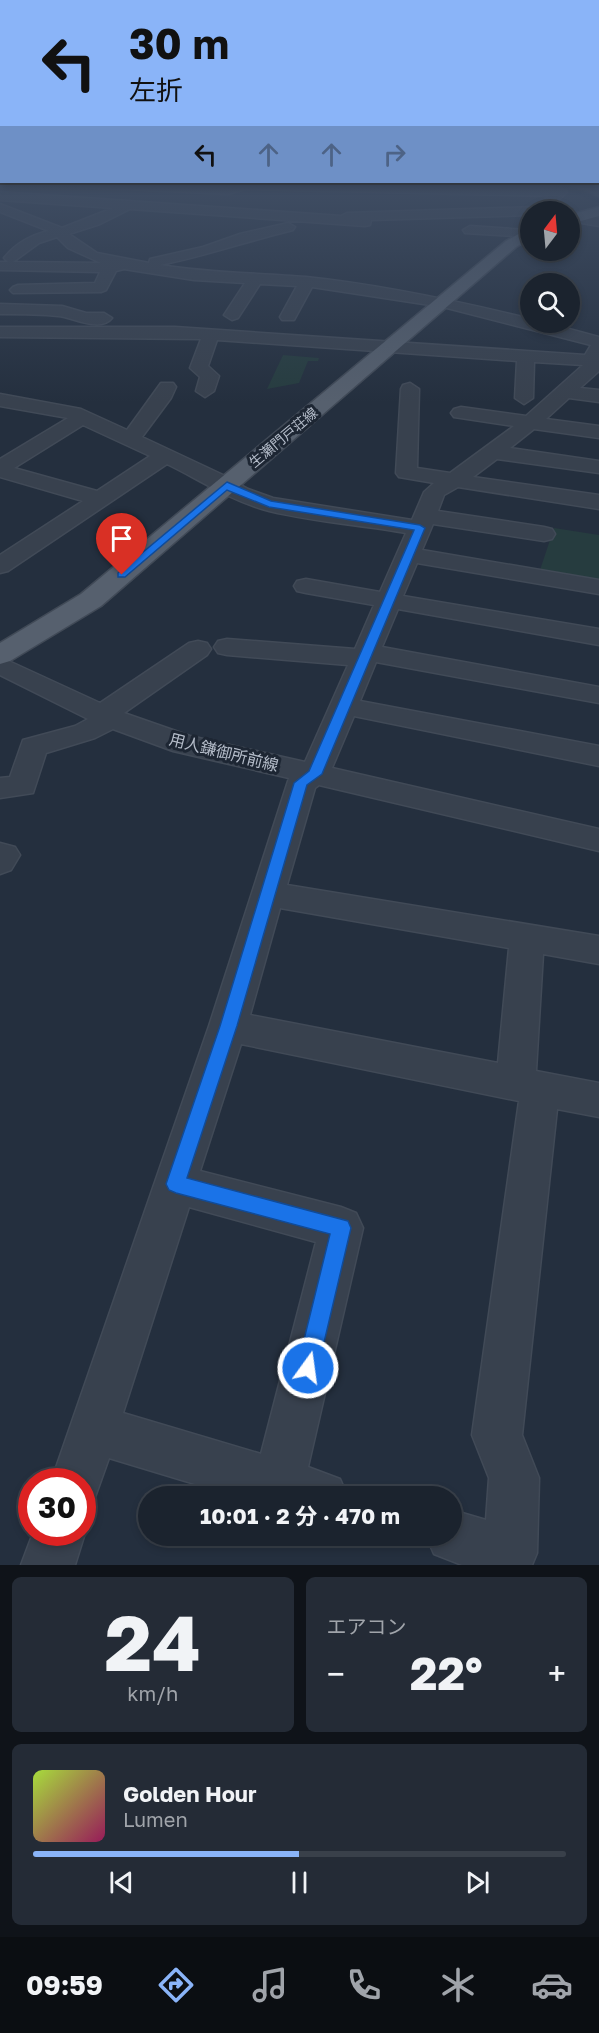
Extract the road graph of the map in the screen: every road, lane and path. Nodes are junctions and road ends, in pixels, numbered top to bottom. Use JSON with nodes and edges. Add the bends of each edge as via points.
{"nodes":[{"id":1,"x":92,"y":256,"type":"edge"},
{"id":2,"x":179,"y":256,"type":"edge"},
{"id":3,"x":501,"y":256,"type":"edge"},
{"id":4,"x":6,"y":262,"type":"edge"},
{"id":5,"x":124,"y":266,"type":"junction"},
{"id":6,"x":256,"y":278,"type":"junction"},
{"id":7,"x":307,"y":282,"type":"junction"},
{"id":8,"x":0,"y":290,"type":"edge"},
{"id":9,"x":444,"y":302,"type":"junction"},
{"id":10,"x":0,"y":309,"type":"edge"},
{"id":11,"x":232,"y":315,"type":"dead end"},
{"id":12,"x":288,"y":317,"type":"dead end"},
{"id":13,"x":0,"y":332,"type":"edge"},
{"id":14,"x":176,"y":332,"type":"junction"},
{"id":15,"x":211,"y":334,"type":"junction"},
{"id":16,"x":391,"y":345,"type":"junction"},
{"id":17,"x":597,"y":352,"type":"edge"},
{"id":18,"x":526,"y":356,"type":"junction"},
{"id":19,"x":167,"y":387,"type":"dead end"},
{"id":20,"x":410,"y":389,"type":"dead end"},
{"id":21,"x":205,"y":391,"type":"dead end"},
{"id":22,"x":565,"y":392,"type":"junction"},
{"id":23,"x":599,"y":396,"type":"edge"},
{"id":24,"x":0,"y":400,"type":"edge"},
{"id":25,"x":527,"y":411,"type":"junction"},
{"id":26,"x":461,"y":413,"type":"dead end"},
{"id":27,"x":82,"y":417,"type":"junction"},
{"id":28,"x":599,"y":432,"type":"edge"},
{"id":29,"x":131,"y":439,"type":"junction"},
{"id":30,"x":492,"y":452,"type":"junction"},
{"id":31,"x":166,"y":454,"type":"junction"},
{"id":32,"x":599,"y":467,"type":"edge"},
{"id":33,"x":0,"y":470,"type":"edge"},
{"id":34,"x":457,"y":480,"type":"junction"},
{"id":35,"x":227,"y":485,"type":"junction"},
{"id":36,"x":555,"y":495,"type":"junction"},
{"id":37,"x":100,"y":499,"type":"junction"},
{"id":38,"x":599,"y":502,"type":"edge"},
{"id":39,"x":418,"y":533,"type":"junction"},
{"id":40,"x":544,"y":534,"type":"junction"},
{"id":41,"x":0,"y":566,"type":"edge"},
{"id":42,"x":532,"y":575,"type":"junction"},
{"id":43,"x":599,"y":586,"type":"edge"},
{"id":44,"x":390,"y":600,"type":"junction"},
{"id":45,"x":294,"y":609,"type":"dead end"},
{"id":46,"x":599,"y":637,"type":"edge"},
{"id":47,"x":227,"y":647,"type":"dead end"},
{"id":48,"x":198,"y":650,"type":"dead end"},
{"id":49,"x":0,"y":655,"type":"edge"},
{"id":50,"x":365,"y":655,"type":"junction"},
{"id":51,"x":0,"y":665,"type":"edge"},
{"id":52,"x":599,"y":695,"type":"edge"},
{"id":53,"x":344,"y":706,"type":"junction"},
{"id":54,"x":107,"y":716,"type":"junction"},
{"id":55,"x":599,"y":756,"type":"edge"},
{"id":56,"x":315,"y":774,"type":"junction"},
{"id":57,"x":0,"y":788,"type":"edge"},
{"id":58,"x":599,"y":840,"type":"edge"},
{"id":59,"x":0,"y":854,"type":"edge"},
{"id":60,"x":0,"y":862,"type":"edge"},
{"id":61,"x":268,"y":894,"type":"junction"},
{"id":62,"x":527,"y":938,"type":"junction"},
{"id":63,"x":599,"y":950,"type":"edge"},
{"id":64,"x":228,"y":1026,"type":"junction"},
{"id":65,"x":528,"y":1087,"type":"junction"},
{"id":66,"x":599,"y":1100,"type":"edge"},
{"id":67,"x":176,"y":1184,"type":"junction"},
{"id":68,"x":94,"y":1429,"type":"junction"},
{"id":69,"x":81,"y":1468,"type":"edge"},
{"id":70,"x":284,"y":1486,"type":"edge"},
{"id":71,"x":302,"y":1486,"type":"edge"},
{"id":72,"x":462,"y":1540,"type":"edge"},
{"id":73,"x":55,"y":1546,"type":"edge"},
{"id":74,"x":510,"y":1559,"type":"edge"},
{"id":75,"x":48,"y":1565,"type":"edge"}],
"edges":[{"from":1,"to":5,"type":"street"},
{"from":2,"to":5,"type":"street"},
{"from":3,"to":9,"type":"main road","name":"生瀬門戸荘線"},
{"from":4,"to":5,"type":"street"},
{"from":5,"to":6,"type":"street"},
{"from":5,"to":8,"type":"street","via":[[101,287]]},
{"from":6,"to":7,"type":"street"},
{"from":6,"to":11,"type":"street"},
{"from":7,"to":9,"type":"street"},
{"from":7,"to":12,"type":"street"},
{"from":9,"to":16,"type":"main road","name":"生瀬門戸荘線"},
{"from":9,"to":17,"type":"street"},
{"from":10,"to":14,"type":"street","via":[[71,312],[85,318],[175,321]]},
{"from":13,"to":14,"type":"street"},
{"from":14,"to":15,"type":"street"},
{"from":15,"to":16,"type":"street"},
{"from":15,"to":21,"type":"street","via":[[199,368],[210,376]]},
{"from":16,"to":18,"type":"street"},
{"from":16,"to":35,"type":"main road","name":"生瀬門戸荘線"},
{"from":17,"to":18,"type":"street"},
{"from":17,"to":22,"type":"street","via":[[593,367]]},
{"from":18,"to":25,"type":"street"},
{"from":19,"to":29,"type":"street"},
{"from":20,"to":34,"type":"street","via":[[406,473]]},
{"from":22,"to":23,"type":"street"},
{"from":22,"to":25,"type":"street"},
{"from":24,"to":27,"type":"street"},
{"from":25,"to":26,"type":"street"},
{"from":25,"to":28,"type":"street"},
{"from":25,"to":30,"type":"street"},
{"from":27,"to":29,"type":"street"},
{"from":27,"to":33,"type":"street"},
{"from":29,"to":31,"type":"street"},
{"from":30,"to":32,"type":"street"},
{"from":30,"to":34,"type":"street"},
{"from":31,"to":35,"type":"street"},
{"from":31,"to":37,"type":"street"},
{"from":33,"to":37,"type":"street"},
{"from":34,"to":36,"type":"street"},
{"from":34,"to":39,"type":"street","via":[[435,492]]},
{"from":35,"to":39,"type":"street","via":[[269,504]]},
{"from":35,"to":49,"type":"main road","name":"生瀬門戸荘線","via":[[91,600]]},
{"from":36,"to":38,"type":"street"},
{"from":36,"to":40,"type":"street"},
{"from":37,"to":41,"type":"street"},
{"from":39,"to":40,"type":"street"},
{"from":39,"to":42,"type":"street"},
{"from":39,"to":44,"type":"street"},
{"from":40,"to":42,"type":"street"},
{"from":42,"to":43,"type":"street"},
{"from":44,"to":45,"type":"street","via":[[309,580]]},
{"from":44,"to":46,"type":"street"},
{"from":44,"to":50,"type":"street"},
{"from":47,"to":50,"type":"street"},
{"from":48,"to":54,"type":"street"},
{"from":50,"to":52,"type":"street"},
{"from":50,"to":53,"type":"street"},
{"from":51,"to":54,"type":"street","name":"用人鎌御所前線"},
{"from":53,"to":55,"type":"street"},
{"from":53,"to":56,"type":"street"},
{"from":54,"to":56,"type":"street","name":"用人鎌御所前線","via":[[183,744]]},
{"from":54,"to":57,"type":"street","via":[[85,732],[33,747],[22,786]]},
{"from":56,"to":58,"type":"street","name":"用人鎌御所前線"},
{"from":56,"to":61,"type":"street","via":[[301,783]]},
{"from":59,"to":60,"type":"street","via":[[4,855]]},
{"from":61,"to":62,"type":"street"},
{"from":61,"to":64,"type":"street"},
{"from":62,"to":63,"type":"street"},
{"from":62,"to":65,"type":"street"},
{"from":64,"to":65,"type":"street"},
{"from":64,"to":67,"type":"street"},
{"from":65,"to":66,"type":"street"},
{"from":65,"to":74,"type":"street","via":[[497,1435],[514,1478]]},
{"from":67,"to":68,"type":"street"},
{"from":67,"to":71,"type":"street","via":[[341,1228]]},
{"from":68,"to":69,"type":"street"},
{"from":68,"to":70,"type":"street"},
{"from":72,"to":74,"type":"street"},
{"from":73,"to":75,"type":"street"}]}
